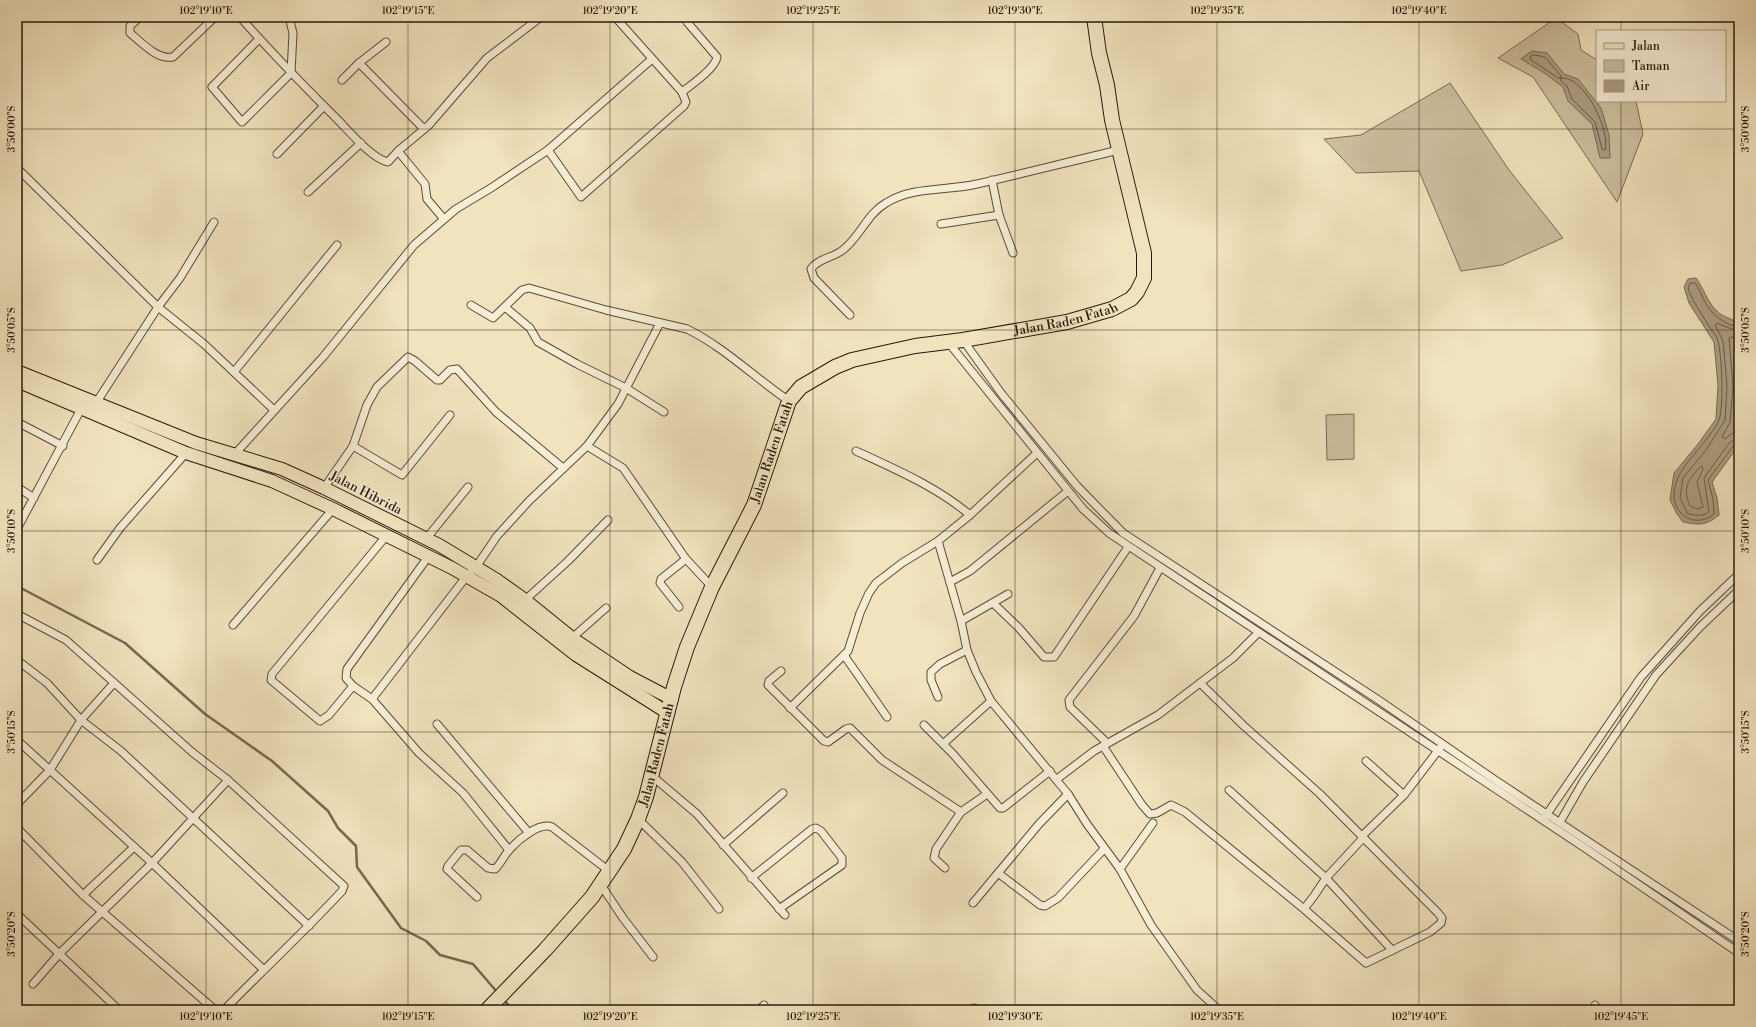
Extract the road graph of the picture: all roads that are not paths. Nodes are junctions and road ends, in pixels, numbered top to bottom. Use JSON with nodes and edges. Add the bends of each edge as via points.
{"nodes":[{"id":1,"x":140,"y":17,"type":"edge"},
{"id":2,"x":215,"y":17,"type":"edge"},
{"id":3,"x":240,"y":17,"type":"edge"},
{"id":4,"x":289,"y":17,"type":"edge"},
{"id":5,"x":541,"y":17,"type":"edge"},
{"id":6,"x":615,"y":17,"type":"edge"},
{"id":7,"x":687,"y":17,"type":"edge"},
{"id":8,"x":1094,"y":17,"type":"edge"},
{"id":9,"x":531,"y":20,"type":"edge"},
{"id":10,"x":259,"y":39,"type":"junction"},
{"id":11,"x":386,"y":42,"type":"dead end"},
{"id":12,"x":652,"y":59,"type":"junction"},
{"id":13,"x":359,"y":63,"type":"junction"},
{"id":14,"x":291,"y":73,"type":"junction"},
{"id":15,"x":342,"y":80,"type":"dead end"},
{"id":16,"x":682,"y":92,"type":"junction"},
{"id":17,"x":324,"y":106,"type":"junction"},
{"id":18,"x":424,"y":129,"type":"junction"},
{"id":19,"x":361,"y":143,"type":"junction"},
{"id":20,"x":548,"y":150,"type":"junction"},
{"id":21,"x":1119,"y":150,"type":"junction"},
{"id":22,"x":398,"y":151,"type":"junction"},
{"id":23,"x":277,"y":154,"type":"dead end"},
{"id":24,"x":17,"y":168,"type":"edge"},
{"id":25,"x":992,"y":180,"type":"junction"},
{"id":26,"x":308,"y":192,"type":"dead end"},
{"id":27,"x":999,"y":215,"type":"junction"},
{"id":28,"x":443,"y":218,"type":"junction"},
{"id":29,"x":214,"y":222,"type":"dead end"},
{"id":30,"x":941,"y":224,"type":"dead end"},
{"id":31,"x":337,"y":245,"type":"dead end"},
{"id":32,"x":1013,"y":252,"type":"dead end"},
{"id":33,"x":471,"y":305,"type":"dead end"},
{"id":34,"x":158,"y":307,"type":"junction"},
{"id":35,"x":505,"y":307,"type":"junction"},
{"id":36,"x":850,"y":315,"type":"dead end"},
{"id":37,"x":660,"y":323,"type":"junction"},
{"id":38,"x":964,"y":340,"type":"junction"},
{"id":39,"x":948,"y":342,"type":"junction"},
{"id":40,"x":17,"y":371,"type":"edge"},
{"id":41,"x":234,"y":372,"type":"junction"},
{"id":42,"x":17,"y":381,"type":"edge"},
{"id":43,"x":626,"y":388,"type":"junction"},
{"id":44,"x":789,"y":401,"type":"junction"},
{"id":45,"x":96,"y":403,"type":"junction"},
{"id":46,"x":82,"y":409,"type":"junction"},
{"id":47,"x":274,"y":410,"type":"junction"},
{"id":48,"x":664,"y":412,"type":"dead end"},
{"id":49,"x":110,"y":415,"type":"junction"},
{"id":50,"x":450,"y":415,"type":"dead end"},
{"id":51,"x":17,"y":422,"type":"edge"},
{"id":52,"x":63,"y":446,"type":"junction"},
{"id":53,"x":353,"y":446,"type":"junction"},
{"id":54,"x":587,"y":446,"type":"junction"},
{"id":55,"x":856,"y":451,"type":"dead end"},
{"id":56,"x":186,"y":453,"type":"junction"},
{"id":57,"x":1037,"y":453,"type":"junction"},
{"id":58,"x":234,"y":455,"type":"junction"},
{"id":59,"x":562,"y":468,"type":"junction"},
{"id":60,"x":17,"y":487,"type":"edge"},
{"id":61,"x":468,"y":487,"type":"dead end"},
{"id":62,"x":324,"y":488,"type":"junction"},
{"id":63,"x":1079,"y":488,"type":"junction"},
{"id":64,"x":1069,"y":493,"type":"junction"},
{"id":65,"x":34,"y":498,"type":"junction"},
{"id":66,"x":333,"y":508,"type":"junction"},
{"id":67,"x":970,"y":515,"type":"junction"},
{"id":68,"x":608,"y":520,"type":"dead end"},
{"id":69,"x":17,"y":529,"type":"edge"},
{"id":70,"x":387,"y":535,"type":"junction"},
{"id":71,"x":426,"y":539,"type":"junction"},
{"id":72,"x":938,"y":541,"type":"junction"},
{"id":73,"x":1128,"y":547,"type":"junction"},
{"id":74,"x":428,"y":557,"type":"junction"},
{"id":75,"x":686,"y":559,"type":"junction"},
{"id":76,"x":97,"y":560,"type":"dead end"},
{"id":77,"x":476,"y":567,"type":"junction"},
{"id":78,"x":1160,"y":568,"type":"junction"},
{"id":79,"x":1739,"y":574,"type":"edge"},
{"id":80,"x":466,"y":577,"type":"junction"},
{"id":81,"x":950,"y":582,"type":"junction"},
{"id":82,"x":712,"y":587,"type":"junction"},
{"id":83,"x":1739,"y":590,"type":"edge"},
{"id":84,"x":1008,"y":594,"type":"dead end"},
{"id":85,"x":525,"y":600,"type":"junction"},
{"id":86,"x":993,"y":603,"type":"junction"},
{"id":87,"x":679,"y":607,"type":"dead end"},
{"id":88,"x":606,"y":608,"type":"dead end"},
{"id":89,"x":1243,"y":611,"type":"junction"},
{"id":90,"x":17,"y":614,"type":"edge"},
{"id":91,"x":1238,"y":618,"type":"junction"},
{"id":92,"x":961,"y":621,"type":"junction"},
{"id":93,"x":233,"y":625,"type":"dead end"},
{"id":94,"x":1258,"y":633,"type":"junction"},
{"id":95,"x":572,"y":638,"type":"junction"},
{"id":96,"x":967,"y":650,"type":"junction"},
{"id":97,"x":844,"y":655,"type":"junction"},
{"id":98,"x":17,"y":660,"type":"edge"},
{"id":99,"x":781,"y":671,"type":"dead end"},
{"id":100,"x":114,"y":683,"type":"junction"},
{"id":101,"x":1200,"y":683,"type":"junction"},
{"id":102,"x":353,"y":686,"type":"junction"},
{"id":103,"x":938,"y":697,"type":"dead end"},
{"id":104,"x":1377,"y":698,"type":"junction"},
{"id":105,"x":372,"y":699,"type":"junction"},
{"id":106,"x":672,"y":699,"type":"junction"},
{"id":107,"x":991,"y":701,"type":"junction"},
{"id":108,"x":790,"y":708,"type":"junction"},
{"id":109,"x":1373,"y":708,"type":"junction"},
{"id":110,"x":668,"y":713,"type":"junction"},
{"id":111,"x":887,"y":717,"type":"dead end"},
{"id":112,"x":82,"y":720,"type":"junction"},
{"id":113,"x":437,"y":724,"type":"dead end"},
{"id":114,"x":924,"y":725,"type":"dead end"},
{"id":115,"x":17,"y":740,"type":"edge"},
{"id":116,"x":1442,"y":742,"type":"junction"},
{"id":117,"x":943,"y":744,"type":"junction"},
{"id":118,"x":1105,"y":744,"type":"junction"},
{"id":119,"x":1438,"y":752,"type":"junction"},
{"id":120,"x":1366,"y":761,"type":"dead end"},
{"id":121,"x":1579,"y":768,"type":"junction"},
{"id":122,"x":50,"y":770,"type":"junction"},
{"id":123,"x":1050,"y":771,"type":"junction"},
{"id":124,"x":1588,"y":774,"type":"junction"},
{"id":125,"x":652,"y":776,"type":"junction"},
{"id":126,"x":1057,"y":779,"type":"junction"},
{"id":127,"x":228,"y":780,"type":"junction"},
{"id":128,"x":1230,"y":790,"type":"dead end"},
{"id":129,"x":783,"y":793,"type":"dead end"},
{"id":130,"x":987,"y":794,"type":"junction"},
{"id":131,"x":1068,"y":794,"type":"junction"},
{"id":132,"x":1404,"y":795,"type":"junction"},
{"id":133,"x":17,"y":804,"type":"edge"},
{"id":134,"x":961,"y":812,"type":"junction"},
{"id":135,"x":1547,"y":814,"type":"junction"},
{"id":136,"x":192,"y":819,"type":"junction"},
{"id":137,"x":638,"y":819,"type":"junction"},
{"id":138,"x":1542,"y":821,"type":"junction"},
{"id":139,"x":1560,"y":822,"type":"junction"},
{"id":140,"x":1154,"y":823,"type":"dead end"},
{"id":141,"x":17,"y":828,"type":"edge"},
{"id":142,"x":529,"y":834,"type":"junction"},
{"id":143,"x":1362,"y":837,"type":"junction"},
{"id":144,"x":723,"y":844,"type":"junction"},
{"id":145,"x":134,"y":847,"type":"junction"},
{"id":146,"x":1104,"y":849,"type":"junction"},
{"id":147,"x":509,"y":850,"type":"junction"},
{"id":148,"x":1619,"y":862,"type":"junction"},
{"id":149,"x":152,"y":863,"type":"junction"},
{"id":150,"x":945,"y":868,"type":"dead end"},
{"id":151,"x":1614,"y":868,"type":"junction"},
{"id":152,"x":1120,"y":869,"type":"junction"},
{"id":153,"x":609,"y":871,"type":"junction"},
{"id":154,"x":998,"y":873,"type":"junction"},
{"id":155,"x":751,"y":878,"type":"junction"},
{"id":156,"x":1326,"y":878,"type":"junction"},
{"id":157,"x":601,"y":885,"type":"junction"},
{"id":158,"x":83,"y":895,"type":"junction"},
{"id":159,"x":478,"y":896,"type":"dead end"},
{"id":160,"x":973,"y":903,"type":"dead end"},
{"id":161,"x":719,"y":909,"type":"dead end"},
{"id":162,"x":779,"y":909,"type":"junction"},
{"id":163,"x":1304,"y":909,"type":"junction"},
{"id":164,"x":102,"y":910,"type":"junction"},
{"id":165,"x":17,"y":914,"type":"edge"},
{"id":166,"x":785,"y":915,"type":"dead end"},
{"id":167,"x":309,"y":926,"type":"junction"},
{"id":168,"x":1739,"y":941,"type":"edge"},
{"id":169,"x":1392,"y":950,"type":"junction"},
{"id":170,"x":1739,"y":953,"type":"edge"},
{"id":171,"x":59,"y":954,"type":"junction"},
{"id":172,"x":653,"y":957,"type":"dead end"},
{"id":173,"x":263,"y":969,"type":"junction"},
{"id":174,"x":33,"y":984,"type":"dead end"},
{"id":175,"x":764,"y":1004,"type":"dead end"},
{"id":176,"x":489,"y":1008,"type":"edge"},
{"id":177,"x":119,"y":1010,"type":"edge"},
{"id":178,"x":215,"y":1010,"type":"edge"},
{"id":179,"x":224,"y":1010,"type":"edge"},
{"id":180,"x":759,"y":1010,"type":"edge"},
{"id":181,"x":969,"y":1010,"type":"edge"},
{"id":182,"x":979,"y":1010,"type":"edge"},
{"id":183,"x":1218,"y":1010,"type":"edge"}],
"edges":[{"from":1,"to":2,"type":"street","via":[[130,26],[130,33],[168,58],[173,57]]},
{"from":3,"to":10,"type":"street"},
{"from":4,"to":14,"type":"street","via":[[293,32]]},
{"from":5,"to":9,"type":"street"},
{"from":6,"to":12,"type":"street"},
{"from":7,"to":16,"type":"street","via":[[687,22],[717,57],[706,72]]},
{"from":8,"to":21,"type":"highway","name":"Jalan Raden Fatah"},
{"from":9,"to":18,"type":"street","via":[[487,58]]},
{"from":10,"to":14,"type":"street"},
{"from":10,"to":14,"type":"street","via":[[212,87],[242,122]]},
{"from":11,"to":13,"type":"street"},
{"from":12,"to":16,"type":"street"},
{"from":12,"to":20,"type":"street"},
{"from":13,"to":15,"type":"street"},
{"from":13,"to":18,"type":"street"},
{"from":14,"to":17,"type":"street"},
{"from":16,"to":20,"type":"street","via":[[686,102],[684,106],[581,197]]},
{"from":17,"to":19,"type":"street"},
{"from":17,"to":23,"type":"street"},
{"from":18,"to":22,"type":"street"},
{"from":19,"to":22,"type":"street","via":[[382,161],[388,162]]},
{"from":19,"to":26,"type":"street"},
{"from":20,"to":28,"type":"street"},
{"from":21,"to":25,"type":"street"},
{"from":21,"to":38,"type":"highway","name":"Jalan Raden Fatah","via":[[1144,253],[1144,278],[1134,296],[1112,309],[1067,322]]},
{"from":22,"to":28,"type":"street","via":[[425,184],[426,199]]},
{"from":24,"to":34,"type":"street"},
{"from":25,"to":27,"type":"street"},
{"from":25,"to":36,"type":"street","via":[[904,194],[893,199],[868,218],[853,242],[841,252],[813,266],[811,273],[814,278]]},
{"from":27,"to":30,"type":"street"},
{"from":27,"to":32,"type":"street"},
{"from":28,"to":47,"type":"street","via":[[414,245],[323,357]]},
{"from":29,"to":34,"type":"street","via":[[180,278]]},
{"from":31,"to":41,"type":"street"},
{"from":33,"to":35,"type":"street","via":[[492,318]]},
{"from":34,"to":41,"type":"street"},
{"from":34,"to":45,"type":"street"},
{"from":35,"to":37,"type":"street","via":[[522,290],[530,288],[585,305]]},
{"from":35,"to":43,"type":"street","via":[[530,328],[538,342]]},
{"from":37,"to":43,"type":"street"},
{"from":37,"to":44,"type":"street","via":[[687,329],[698,335]]},
{"from":38,"to":39,"type":"highway","name":"Jalan Raden Fatah"},
{"from":38,"to":63,"type":"street","via":[[1001,393]]},
{"from":39,"to":44,"type":"highway","name":"Jalan Raden Fatah","via":[[852,360],[801,387]]},
{"from":39,"to":57,"type":"street"},
{"from":40,"to":45,"type":"main road","name":"Jalan Hibrida"},
{"from":41,"to":47,"type":"street"},
{"from":42,"to":46,"type":"main road"},
{"from":43,"to":48,"type":"street"},
{"from":43,"to":54,"type":"street","via":[[618,404]]},
{"from":44,"to":82,"type":"highway","name":"Jalan Raden Fatah","via":[[754,505]]},
{"from":45,"to":49,"type":"main road","name":"Jalan Hibrida"},
{"from":46,"to":49,"type":"main road"},
{"from":46,"to":52,"type":"street"},
{"from":47,"to":58,"type":"street"},
{"from":49,"to":56,"type":"main road"},
{"from":49,"to":58,"type":"main road","name":"Jalan Hibrida"},
{"from":50,"to":53,"type":"street","via":[[402,475]]},
{"from":51,"to":52,"type":"street"},
{"from":52,"to":65,"type":"street"},
{"from":53,"to":59,"type":"street","via":[[367,405],[377,387],[409,357],[437,380],[450,370],[457,369],[496,412]]},
{"from":53,"to":62,"type":"street"},
{"from":54,"to":59,"type":"street"},
{"from":54,"to":75,"type":"street","via":[[614,461],[627,473]]},
{"from":55,"to":67,"type":"street","via":[[910,476]]},
{"from":56,"to":66,"type":"main road","via":[[272,481]]},
{"from":56,"to":76,"type":"street","via":[[120,528]]},
{"from":57,"to":64,"type":"street"},
{"from":57,"to":67,"type":"street"},
{"from":58,"to":62,"type":"main road","name":"Jalan Hibrida","via":[[282,469]]},
{"from":59,"to":77,"type":"street","via":[[497,536]]},
{"from":60,"to":65,"type":"street"},
{"from":61,"to":71,"type":"street"},
{"from":62,"to":71,"type":"main road","name":"Jalan Hibrida"},
{"from":63,"to":64,"type":"street"},
{"from":63,"to":89,"type":"street","via":[[1123,533]]},
{"from":64,"to":73,"type":"street","via":[[1110,534]]},
{"from":64,"to":81,"type":"street","via":[[970,571]]},
{"from":65,"to":69,"type":"street"},
{"from":66,"to":70,"type":"main road"},
{"from":66,"to":93,"type":"street"},
{"from":67,"to":72,"type":"street"},
{"from":68,"to":85,"type":"street"},
{"from":70,"to":74,"type":"main road"},
{"from":70,"to":102,"type":"street","via":[[271,677],[271,680],[320,721],[329,715]]},
{"from":71,"to":77,"type":"main road","name":"Jalan Hibrida"},
{"from":72,"to":81,"type":"street"},
{"from":72,"to":97,"type":"street","via":[[876,583],[860,613],[854,636]]},
{"from":73,"to":78,"type":"street"},
{"from":73,"to":86,"type":"street","via":[[1054,657],[1044,656]]},
{"from":74,"to":80,"type":"main road"},
{"from":74,"to":102,"type":"street","via":[[347,669],[346,678]]},
{"from":75,"to":82,"type":"street"},
{"from":75,"to":87,"type":"street","via":[[661,579],[660,583]]},
{"from":77,"to":80,"type":"street"},
{"from":77,"to":85,"type":"main road","name":"Jalan Hibrida"},
{"from":78,"to":91,"type":"street"},
{"from":78,"to":118,"type":"street","via":[[1134,616],[1069,700],[1070,707]]},
{"from":79,"to":121,"type":"street","via":[[1700,611],[1650,665]]},
{"from":80,"to":105,"type":"street"},
{"from":80,"to":110,"type":"main road","via":[[501,596],[576,655]]},
{"from":81,"to":92,"type":"street"},
{"from":82,"to":106,"type":"highway","name":"Jalan Raden Fatah","via":[[687,647]]},
{"from":83,"to":124,"type":"street","via":[[1656,675]]},
{"from":84,"to":86,"type":"street"},
{"from":85,"to":95,"type":"main road","name":"Jalan Hibrida"},
{"from":86,"to":92,"type":"street"},
{"from":88,"to":95,"type":"street"},
{"from":89,"to":91,"type":"street"},
{"from":89,"to":104,"type":"street"},
{"from":90,"to":100,"type":"street","via":[[66,640]]},
{"from":91,"to":94,"type":"street"},
{"from":92,"to":96,"type":"street"},
{"from":94,"to":101,"type":"street","via":[[1233,658]]},
{"from":94,"to":109,"type":"street"},
{"from":95,"to":106,"type":"main road","name":"Jalan Hibrida","via":[[630,677]]},
{"from":96,"to":103,"type":"street","via":[[940,664],[931,672],[931,680]]},
{"from":96,"to":107,"type":"street"},
{"from":97,"to":108,"type":"street"},
{"from":97,"to":111,"type":"street"},
{"from":98,"to":112,"type":"street","via":[[47,683]]},
{"from":99,"to":108,"type":"street","via":[[768,684]]},
{"from":100,"to":112,"type":"street"},
{"from":100,"to":127,"type":"street","via":[[192,752]]},
{"from":101,"to":118,"type":"street","via":[[1158,715]]},
{"from":101,"to":143,"type":"street","via":[[1320,794]]},
{"from":102,"to":105,"type":"street"},
{"from":104,"to":109,"type":"street"},
{"from":104,"to":116,"type":"street"},
{"from":105,"to":147,"type":"street","via":[[419,753],[463,793]]},
{"from":106,"to":110,"type":"highway","name":"Jalan Raden Fatah"},
{"from":107,"to":117,"type":"street"},
{"from":107,"to":123,"type":"street"},
{"from":108,"to":134,"type":"street","via":[[825,742],[850,728],[882,760]]},
{"from":109,"to":119,"type":"street"},
{"from":110,"to":125,"type":"highway","name":"Jalan Raden Fatah"},
{"from":112,"to":122,"type":"street"},
{"from":112,"to":136,"type":"street","via":[[121,751]]},
{"from":113,"to":142,"type":"street"},
{"from":114,"to":117,"type":"street"},
{"from":115,"to":122,"type":"street"},
{"from":116,"to":119,"type":"street"},
{"from":116,"to":135,"type":"street"},
{"from":117,"to":130,"type":"street"},
{"from":118,"to":126,"type":"street"},
{"from":118,"to":163,"type":"street","via":[[1150,814],[1170,805],[1186,812]]},
{"from":119,"to":132,"type":"street"},
{"from":119,"to":138,"type":"street"},
{"from":120,"to":132,"type":"street"},
{"from":121,"to":124,"type":"street"},
{"from":121,"to":135,"type":"street"},
{"from":122,"to":133,"type":"street"},
{"from":122,"to":145,"type":"street"},
{"from":123,"to":126,"type":"street"},
{"from":123,"to":130,"type":"street","via":[[1003,808],[998,807]]},
{"from":124,"to":139,"type":"street"},
{"from":125,"to":137,"type":"highway","name":"Jalan Raden Fatah"},
{"from":125,"to":144,"type":"street","via":[[697,814]]},
{"from":126,"to":131,"type":"street"},
{"from":127,"to":136,"type":"street"},
{"from":127,"to":167,"type":"street","via":[[344,886]]},
{"from":128,"to":156,"type":"street"},
{"from":129,"to":144,"type":"street"},
{"from":130,"to":134,"type":"street"},
{"from":131,"to":146,"type":"street"},
{"from":131,"to":154,"type":"street"},
{"from":132,"to":143,"type":"street"},
{"from":134,"to":150,"type":"street","via":[[934,854],[936,860]]},
{"from":135,"to":138,"type":"street"},
{"from":135,"to":139,"type":"street"},
{"from":136,"to":149,"type":"street"},
{"from":136,"to":167,"type":"street"},
{"from":137,"to":153,"type":"highway","name":"Jalan Raden Fatah","via":[[624,849]]},
{"from":137,"to":161,"type":"street","via":[[682,862]]},
{"from":138,"to":151,"type":"street"},
{"from":139,"to":148,"type":"street"},
{"from":140,"to":152,"type":"street"},
{"from":141,"to":158,"type":"street"},
{"from":142,"to":147,"type":"street"},
{"from":142,"to":153,"type":"street","via":[[543,826],[552,826]]},
{"from":143,"to":156,"type":"street"},
{"from":143,"to":169,"type":"street","via":[[1442,918],[1441,923],[1430,932]]},
{"from":144,"to":155,"type":"street"},
{"from":145,"to":149,"type":"street"},
{"from":145,"to":158,"type":"street"},
{"from":146,"to":152,"type":"street"},
{"from":146,"to":154,"type":"street","via":[[1058,898],[1045,906],[1040,905]]},
{"from":147,"to":159,"type":"street","via":[[495,869],[488,868],[465,849],[461,850],[448,866],[448,871]]},
{"from":148,"to":151,"type":"street"},
{"from":148,"to":168,"type":"street"},
{"from":149,"to":164,"type":"street"},
{"from":149,"to":173,"type":"street"},
{"from":151,"to":170,"type":"street"},
{"from":152,"to":183,"type":"street","via":[[1151,925],[1197,990]]},
{"from":153,"to":157,"type":"highway","name":"Jalan Raden Fatah"},
{"from":154,"to":160,"type":"street"},
{"from":155,"to":162,"type":"street"},
{"from":155,"to":162,"type":"street","via":[[812,829],[821,831],[842,858],[842,865]]},
{"from":156,"to":163,"type":"street"},
{"from":156,"to":169,"type":"street"},
{"from":157,"to":172,"type":"street"},
{"from":157,"to":176,"type":"highway","name":"Jalan Raden Fatah"},
{"from":158,"to":164,"type":"street"},
{"from":162,"to":166,"type":"street"},
{"from":163,"to":169,"type":"street","via":[[1366,963]]},
{"from":164,"to":171,"type":"street"},
{"from":164,"to":178,"type":"street"},
{"from":165,"to":171,"type":"street"},
{"from":167,"to":173,"type":"street"},
{"from":171,"to":174,"type":"street"},
{"from":171,"to":177,"type":"street"},
{"from":173,"to":179,"type":"street"},
{"from":175,"to":180,"type":"street"},
{"from":181,"to":182,"type":"street"}]}
